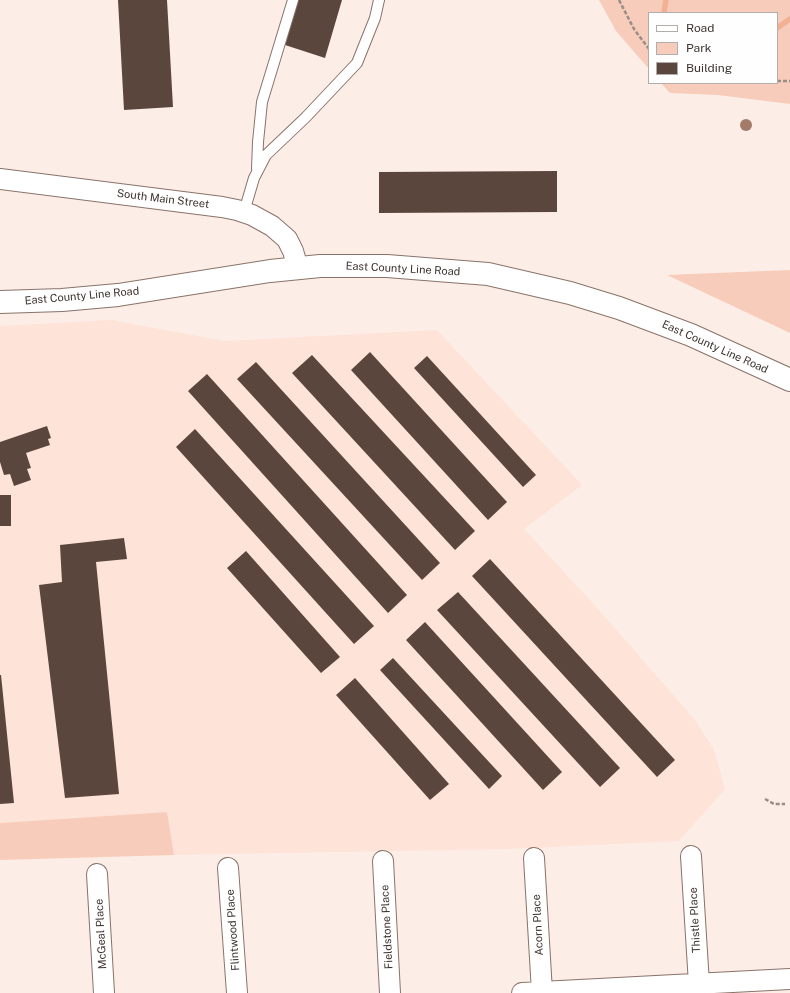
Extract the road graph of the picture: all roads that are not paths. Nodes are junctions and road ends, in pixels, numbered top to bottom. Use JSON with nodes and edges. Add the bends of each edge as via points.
{"nodes":[{"id":1,"x":294,"y":0,"type":"edge"},
{"id":2,"x":379,"y":0,"type":"edge"},
{"id":3,"x":257,"y":173,"type":"junction"},
{"id":4,"x":0,"y":179,"type":"edge"},
{"id":5,"x":244,"y":212,"type":"junction"},
{"id":6,"x":298,"y":268,"type":"junction"},
{"id":7,"x":0,"y":302,"type":"edge"},
{"id":8,"x":790,"y":380,"type":"edge"},
{"id":9,"x":691,"y":856,"type":"dead end"},
{"id":10,"x":534,"y":858,"type":"dead end"},
{"id":11,"x":383,"y":861,"type":"dead end"},
{"id":12,"x":228,"y":868,"type":"dead end"},
{"id":13,"x":97,"y":874,"type":"dead end"},
{"id":14,"x":790,"y":979,"type":"edge"},
{"id":15,"x":699,"y":984,"type":"junction"},
{"id":16,"x":617,"y":990,"type":"edge"},
{"id":17,"x":542,"y":992,"type":"junction"},
{"id":18,"x":104,"y":993,"type":"edge"},
{"id":19,"x":238,"y":993,"type":"edge"},
{"id":20,"x":390,"y":993,"type":"edge"},
{"id":21,"x":522,"y":993,"type":"edge"}],
"edges":[{"from":1,"to":3,"type":"lane","via":[[262,102]]},
{"from":2,"to":3,"type":"lane","via":[[375,18],[357,64],[266,155]]},
{"from":3,"to":5,"type":"lane"},
{"from":4,"to":5,"type":"street","name":"South Main Street","via":[[222,207]]},
{"from":5,"to":6,"type":"street","name":"South Main Street","via":[[272,226],[287,239]]},
{"from":6,"to":7,"type":"main road","name":"East County Line Road","via":[[94,298]]},
{"from":6,"to":8,"type":"main road","name":"East County Line Road","via":[[387,266],[488,274],[526,282],[570,293],[653,320]]},
{"from":9,"to":15,"type":"street","name":"Thistle Place"},
{"from":10,"to":17,"type":"street","name":"Acorn Place"},
{"from":11,"to":20,"type":"street","name":"Fieldstone Place"},
{"from":12,"to":19,"type":"street","name":"Flintwood Place"},
{"from":13,"to":18,"type":"street","name":"McGeal Place"},
{"from":14,"to":15,"type":"street"},
{"from":15,"to":16,"type":"street"},
{"from":16,"to":17,"type":"street"},
{"from":17,"to":21,"type":"street"}]}
